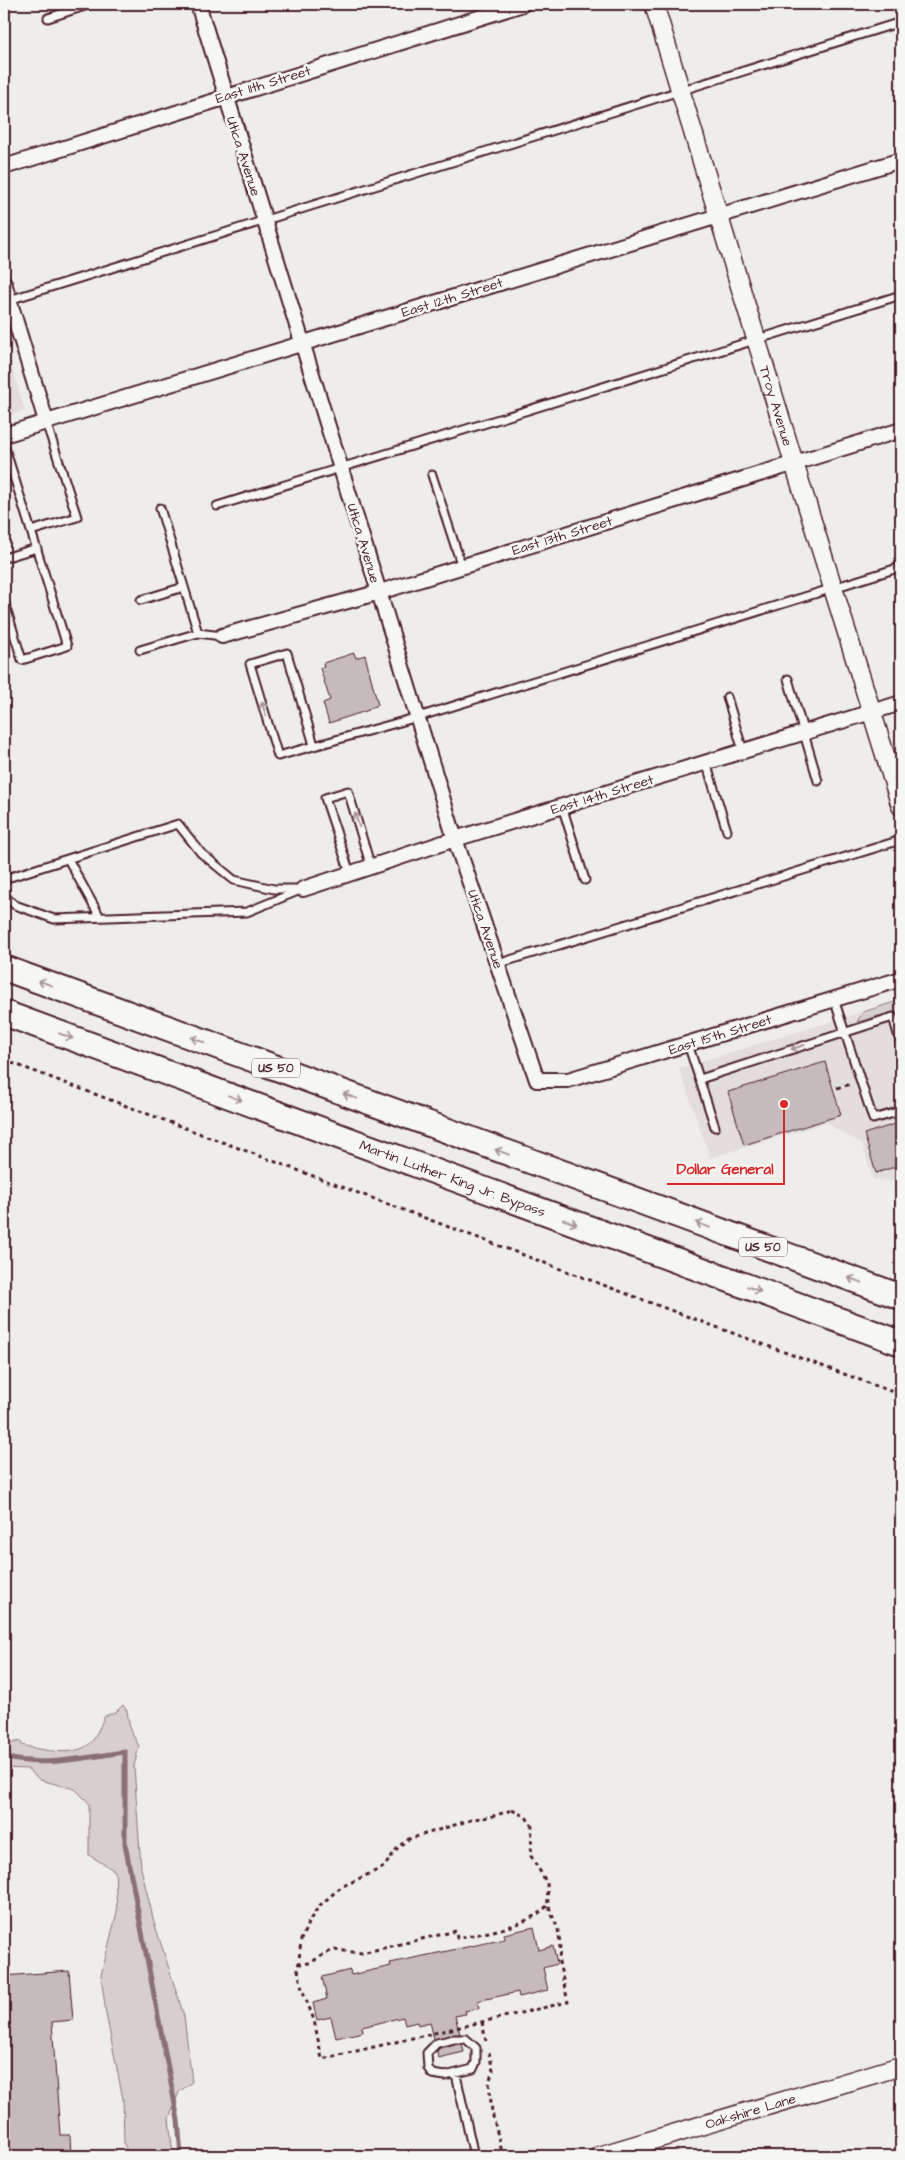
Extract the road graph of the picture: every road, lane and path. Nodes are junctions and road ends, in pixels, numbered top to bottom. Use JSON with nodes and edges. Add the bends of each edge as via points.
{"nodes":[{"id":1,"x":91,"y":4,"type":"edge"},
{"id":2,"x":198,"y":4,"type":"edge"},
{"id":3,"x":523,"y":4,"type":"edge"},
{"id":4,"x":654,"y":4,"type":"edge"},
{"id":5,"x":48,"y":18,"type":"dead end"},
{"id":6,"x":901,"y":22,"type":"edge"},
{"id":7,"x":681,"y":91,"type":"junction"},
{"id":8,"x":225,"y":96,"type":"junction"},
{"id":9,"x":901,"y":160,"type":"edge"},
{"id":10,"x":4,"y":167,"type":"edge"},
{"id":11,"x":719,"y":216,"type":"junction"},
{"id":12,"x":264,"y":220,"type":"junction"},
{"id":13,"x":4,"y":283,"type":"edge"},
{"id":14,"x":901,"y":295,"type":"edge"},
{"id":15,"x":9,"y":300,"type":"junction"},
{"id":16,"x":756,"y":340,"type":"junction"},
{"id":17,"x":303,"y":342,"type":"junction"},
{"id":18,"x":46,"y":421,"type":"junction"},
{"id":19,"x":901,"y":430,"type":"edge"},
{"id":20,"x":4,"y":435,"type":"edge"},
{"id":21,"x":4,"y":445,"type":"edge"},
{"id":22,"x":794,"y":463,"type":"junction"},
{"id":23,"x":341,"y":467,"type":"junction"},
{"id":24,"x":432,"y":475,"type":"dead end"},
{"id":25,"x":217,"y":506,"type":"dead end"},
{"id":26,"x":160,"y":508,"type":"dead end"},
{"id":27,"x":31,"y":531,"type":"junction"},
{"id":28,"x":37,"y":548,"type":"junction"},
{"id":29,"x":4,"y":558,"type":"edge"},
{"id":30,"x":462,"y":567,"type":"junction"},
{"id":31,"x":901,"y":567,"type":"edge"},
{"id":32,"x":184,"y":588,"type":"junction"},
{"id":33,"x":833,"y":588,"type":"junction"},
{"id":34,"x":380,"y":592,"type":"junction"},
{"id":35,"x":141,"y":600,"type":"dead end"},
{"id":36,"x":4,"y":601,"type":"edge"},
{"id":37,"x":198,"y":633,"type":"junction"},
{"id":38,"x":222,"y":636,"type":"joint"},
{"id":39,"x":140,"y":650,"type":"dead end"},
{"id":40,"x":788,"y":679,"type":"dead end"},
{"id":41,"x":727,"y":697,"type":"dead end"},
{"id":42,"x":901,"y":703,"type":"edge"},
{"id":43,"x":872,"y":712,"type":"junction"},
{"id":44,"x":418,"y":717,"type":"junction"},
{"id":45,"x":803,"y":733,"type":"junction"},
{"id":46,"x":314,"y":745,"type":"junction"},
{"id":47,"x":743,"y":751,"type":"junction"},
{"id":48,"x":706,"y":762,"type":"junction"},
{"id":49,"x":818,"y":782,"type":"dead end"},
{"id":50,"x":562,"y":806,"type":"junction"},
{"id":51,"x":901,"y":806,"type":"edge"},
{"id":52,"x":727,"y":831,"type":"dead end"},
{"id":53,"x":455,"y":839,"type":"junction"},
{"id":54,"x":901,"y":840,"type":"edge"},
{"id":55,"x":68,"y":859,"type":"junction"},
{"id":56,"x":371,"y":866,"type":"junction"},
{"id":57,"x":350,"y":873,"type":"junction"},
{"id":58,"x":4,"y":879,"type":"edge"},
{"id":59,"x":585,"y":880,"type":"dead end"},
{"id":60,"x":303,"y":888,"type":"junction"},
{"id":61,"x":4,"y":896,"type":"edge"},
{"id":62,"x":100,"y":917,"type":"junction"},
{"id":63,"x":497,"y":964,"type":"junction"},
{"id":64,"x":4,"y":968,"type":"edge"},
{"id":65,"x":901,"y":979,"type":"edge"},
{"id":66,"x":834,"y":999,"type":"junction"},
{"id":67,"x":4,"y":1013,"type":"edge"},
{"id":68,"x":845,"y":1032,"type":"junction"},
{"id":69,"x":688,"y":1044,"type":"junction"},
{"id":70,"x":901,"y":1045,"type":"edge"},
{"id":71,"x":4,"y":1060,"type":"edge"},
{"id":72,"x":537,"y":1080,"type":"joint"},
{"id":73,"x":700,"y":1080,"type":"junction"},
{"id":74,"x":901,"y":1111,"type":"edge"},
{"id":75,"x":715,"y":1127,"type":"dead end"},
{"id":76,"x":901,"y":1297,"type":"edge"},
{"id":77,"x":901,"y":1343,"type":"edge"},
{"id":78,"x":901,"y":1395,"type":"edge"},
{"id":79,"x":548,"y":1904,"type":"junction"},
{"id":80,"x":298,"y":1964,"type":"junction"},
{"id":81,"x":482,"y":2022,"type":"junction"},
{"id":82,"x":901,"y":2066,"type":"edge"},
{"id":83,"x":456,"y":2074,"type":"junction"},
{"id":84,"x":474,"y":2156,"type":"edge"},
{"id":85,"x":503,"y":2156,"type":"edge"},
{"id":86,"x":599,"y":2156,"type":"edge"}],
"edges":[{"from":1,"to":5,"type":"lane"},
{"from":2,"to":8,"type":"street","name":"Utica Avenue"},
{"from":3,"to":8,"type":"street","name":"East 11th Street"},
{"from":4,"to":7,"type":"street","name":"Troy Avenue"},
{"from":6,"to":7,"type":"lane"},
{"from":7,"to":11,"type":"street","name":"Troy Avenue"},
{"from":7,"to":12,"type":"lane"},
{"from":8,"to":10,"type":"street","name":"East 11th Street"},
{"from":8,"to":12,"type":"street","name":"Utica Avenue"},
{"from":9,"to":11,"type":"street","name":"East 12th Street"},
{"from":11,"to":16,"type":"street","name":"Troy Avenue"},
{"from":11,"to":17,"type":"street","name":"East 12th Street"},
{"from":12,"to":15,"type":"lane"},
{"from":12,"to":17,"type":"street","name":"Utica Avenue"},
{"from":13,"to":15,"type":"street"},
{"from":14,"to":16,"type":"lane"},
{"from":15,"to":18,"type":"street"},
{"from":16,"to":22,"type":"street","name":"Troy Avenue"},
{"from":16,"to":23,"type":"lane"},
{"from":17,"to":18,"type":"street","name":"East 12th Street"},
{"from":17,"to":23,"type":"street","name":"Utica Avenue"},
{"from":18,"to":20,"type":"street","name":"East 12th Street"},
{"from":18,"to":27,"type":"lane","via":[[77,517]]},
{"from":19,"to":22,"type":"street","name":"East 13th Street"},
{"from":21,"to":27,"type":"lane"},
{"from":22,"to":30,"type":"street","name":"East 13th Street"},
{"from":22,"to":33,"type":"street","name":"Troy Avenue"},
{"from":23,"to":25,"type":"lane"},
{"from":23,"to":34,"type":"street","name":"Utica Avenue"},
{"from":24,"to":30,"type":"lane"},
{"from":26,"to":32,"type":"lane"},
{"from":27,"to":28,"type":"lane"},
{"from":28,"to":29,"type":"lane"},
{"from":28,"to":36,"type":"lane","via":[[67,646],[22,660]]},
{"from":30,"to":34,"type":"street","name":"East 13th Street"},
{"from":31,"to":33,"type":"lane"},
{"from":32,"to":35,"type":"lane"},
{"from":32,"to":37,"type":"lane"},
{"from":33,"to":43,"type":"street","name":"Troy Avenue"},
{"from":33,"to":44,"type":"lane"},
{"from":34,"to":38,"type":"street","name":"East 13th Street"},
{"from":34,"to":44,"type":"street","name":"Utica Avenue"},
{"from":37,"to":38,"type":"lane"},
{"from":37,"to":39,"type":"lane"},
{"from":40,"to":45,"type":"lane"},
{"from":41,"to":47,"type":"lane"},
{"from":42,"to":43,"type":"street","name":"East 14th Street"},
{"from":43,"to":45,"type":"street","name":"East 14th Street"},
{"from":43,"to":51,"type":"street","name":"Troy Avenue"},
{"from":44,"to":46,"type":"lane"},
{"from":44,"to":53,"type":"street","name":"Utica Avenue"},
{"from":45,"to":47,"type":"street","name":"East 14th Street"},
{"from":45,"to":49,"type":"lane"},
{"from":46,"to":46,"type":"lane","one_way":true,"via":[[278,756],[250,664],[287,653]]},
{"from":47,"to":48,"type":"street","name":"East 14th Street"},
{"from":48,"to":50,"type":"street","name":"East 14th Street"},
{"from":48,"to":52,"type":"lane"},
{"from":50,"to":53,"type":"street","name":"East 14th Street"},
{"from":50,"to":59,"type":"lane"},
{"from":53,"to":56,"type":"street","name":"East 14th Street"},
{"from":53,"to":63,"type":"street","name":"Utica Avenue"},
{"from":54,"to":63,"type":"lane"},
{"from":55,"to":58,"type":"lane"},
{"from":55,"to":60,"type":"lane","via":[[178,824],[201,853],[234,880],[274,889]]},
{"from":55,"to":62,"type":"lane"},
{"from":56,"to":57,"type":"street","name":"East 14th Street"},
{"from":56,"to":57,"type":"lane","one_way":true,"via":[[348,791],[326,798]]},
{"from":57,"to":60,"type":"street","name":"East 14th Street"},
{"from":60,"to":62,"type":"lane","via":[[247,912]]},
{"from":61,"to":62,"type":"lane","via":[[15,905],[54,919]]},
{"from":63,"to":72,"type":"street","name":"Utica Avenue"},
{"from":76,"to":64,"type":"highway","number":"US 50","one_way":true},
{"from":65,"to":66,"type":"street","name":"East 15th Street"},
{"from":66,"to":68,"type":"lane"},
{"from":66,"to":69,"type":"street","name":"East 15th Street"},
{"from":67,"to":77,"type":"highway","name":"Martin Luther King Jr. Bypass","one_way":true},
{"from":68,"to":70,"type":"lane","via":[[893,1017]]},
{"from":68,"to":73,"type":"lane","one_way":true},
{"from":68,"to":74,"type":"lane","via":[[874,1119]]},
{"from":69,"to":72,"type":"street","name":"East 15th Street","via":[[568,1080]]},
{"from":69,"to":73,"type":"lane"},
{"from":71,"to":78,"type":"path"},
{"from":73,"to":75,"type":"lane"},
{"from":79,"to":80,"type":"path","via":[[528,1918],[506,1927],[457,1938],[456,1931],[362,1953],[335,1950],[310,1963]]},
{"from":79,"to":80,"type":"path","via":[[547,1883],[531,1856],[533,1831],[530,1821],[512,1810],[474,1819],[409,1839],[399,1846],[379,1871],[334,1891],[308,1923],[301,1940]]},
{"from":79,"to":81,"type":"path","via":[[558,1929],[559,1962],[568,2002]]},
{"from":80,"to":81,"type":"path","via":[[322,2059]]},
{"from":81,"to":85,"type":"path","via":[[493,2071],[489,2082],[492,2112]]},
{"from":82,"to":86,"type":"street","name":"Oakshire Lane"},
{"from":83,"to":83,"type":"lane","via":[[473,2069],[476,2048],[472,2043],[466,2039],[454,2040],[431,2047],[426,2060],[432,2074]]},
{"from":83,"to":84,"type":"lane"}]}
